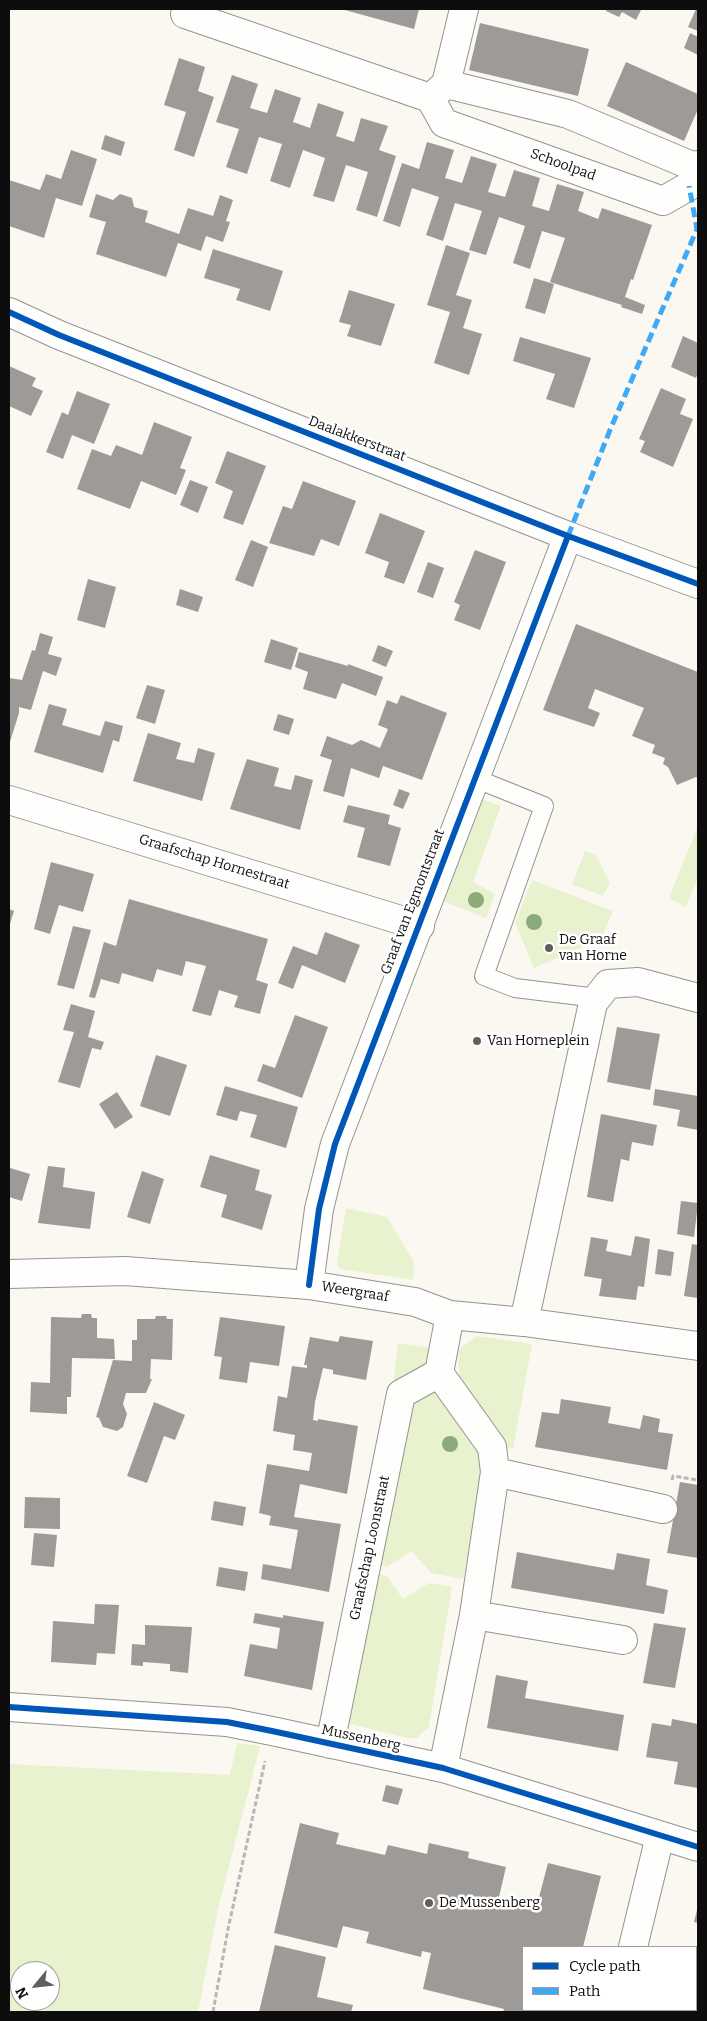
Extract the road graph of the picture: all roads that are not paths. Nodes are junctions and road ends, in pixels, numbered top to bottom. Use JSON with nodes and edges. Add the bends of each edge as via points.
{"nodes":[{"id":1,"x":464,"y":9,"type":"edge"},
{"id":2,"x":185,"y":14,"type":"dead end"},
{"id":3,"x":438,"y":91,"type":"junction"},
{"id":4,"x":698,"y":166,"type":"edge"},
{"id":5,"x":9,"y":312,"type":"edge"},
{"id":6,"x":568,"y":536,"type":"junction"},
{"id":7,"x":698,"y":584,"type":"edge"},
{"id":8,"x":474,"y":778,"type":"junction"},
{"id":9,"x":9,"y":800,"type":"edge"},
{"id":10,"x":420,"y":926,"type":"junction"},
{"id":11,"x":597,"y":998,"type":"junction"},
{"id":12,"x":698,"y":998,"type":"edge"},
{"id":13,"x":9,"y":1274,"type":"edge"},
{"id":14,"x":309,"y":1285,"type":"junction"},
{"id":15,"x":450,"y":1314,"type":"junction"},
{"id":16,"x":524,"y":1322,"type":"junction"},
{"id":17,"x":698,"y":1346,"type":"edge"},
{"id":18,"x":440,"y":1373,"type":"junction"},
{"id":19,"x":495,"y":1472,"type":"junction"},
{"id":20,"x":663,"y":1509,"type":"dead end"},
{"id":21,"x":474,"y":1615,"type":"junction"},
{"id":22,"x":623,"y":1640,"type":"dead end"},
{"id":23,"x":9,"y":1707,"type":"edge"},
{"id":24,"x":330,"y":1744,"type":"junction"},
{"id":25,"x":444,"y":1768,"type":"junction"},
{"id":26,"x":660,"y":1836,"type":"junction"},
{"id":27,"x":698,"y":1847,"type":"edge"},
{"id":28,"x":633,"y":1946,"type":"edge"}],
"edges":[{"from":1,"to":3,"type":"street"},
{"from":2,"to":3,"type":"street","name":"Schoolpad"},
{"from":3,"to":4,"type":"street","name":"Schoolpad","via":[[568,114]]},
{"from":3,"to":4,"type":"street","name":"Schoolpad","via":[[444,122],[663,200],[689,186]]},
{"from":5,"to":6,"type":"street","name":"Daalakkerstraat"},
{"from":6,"to":7,"type":"street","name":"Daalakkerstraat"},
{"from":6,"to":8,"type":"street","name":"Graaf van Egmontstraat"},
{"from":8,"to":10,"type":"street","name":"Graaf van Egmontstraat"},
{"from":8,"to":11,"type":"lane","via":[[544,806],[484,976],[515,988]]},
{"from":9,"to":10,"type":"street","name":"Graafschap Hornestraat"},
{"from":10,"to":14,"type":"street","name":"Graaf van Egmontstraat","via":[[374,1036],[335,1144],[319,1209]]},
{"from":11,"to":12,"type":"street","via":[[608,984],[638,982]]},
{"from":11,"to":16,"type":"street","via":[[593,1003]]},
{"from":13,"to":14,"type":"street","name":"Weergraaf","via":[[125,1271]]},
{"from":14,"to":15,"type":"street","name":"Weergraaf","via":[[415,1302]]},
{"from":15,"to":16,"type":"street","name":"Weergraaf"},
{"from":15,"to":18,"type":"street"},
{"from":16,"to":17,"type":"street","name":"Weergraaf"},
{"from":18,"to":19,"type":"street","via":[[492,1447]]},
{"from":18,"to":24,"type":"street","name":"Graafschap Loonstraat","via":[[401,1394]]},
{"from":19,"to":20,"type":"street"},
{"from":19,"to":21,"type":"street"},
{"from":21,"to":22,"type":"street"},
{"from":21,"to":25,"type":"street"},
{"from":23,"to":24,"type":"street","name":"Mussenberg","via":[[228,1722]]},
{"from":24,"to":25,"type":"street","name":"Mussenberg"},
{"from":25,"to":26,"type":"street","name":"Mussenberg"},
{"from":26,"to":27,"type":"street","name":"Mussenberg"},
{"from":26,"to":28,"type":"street"}]}
